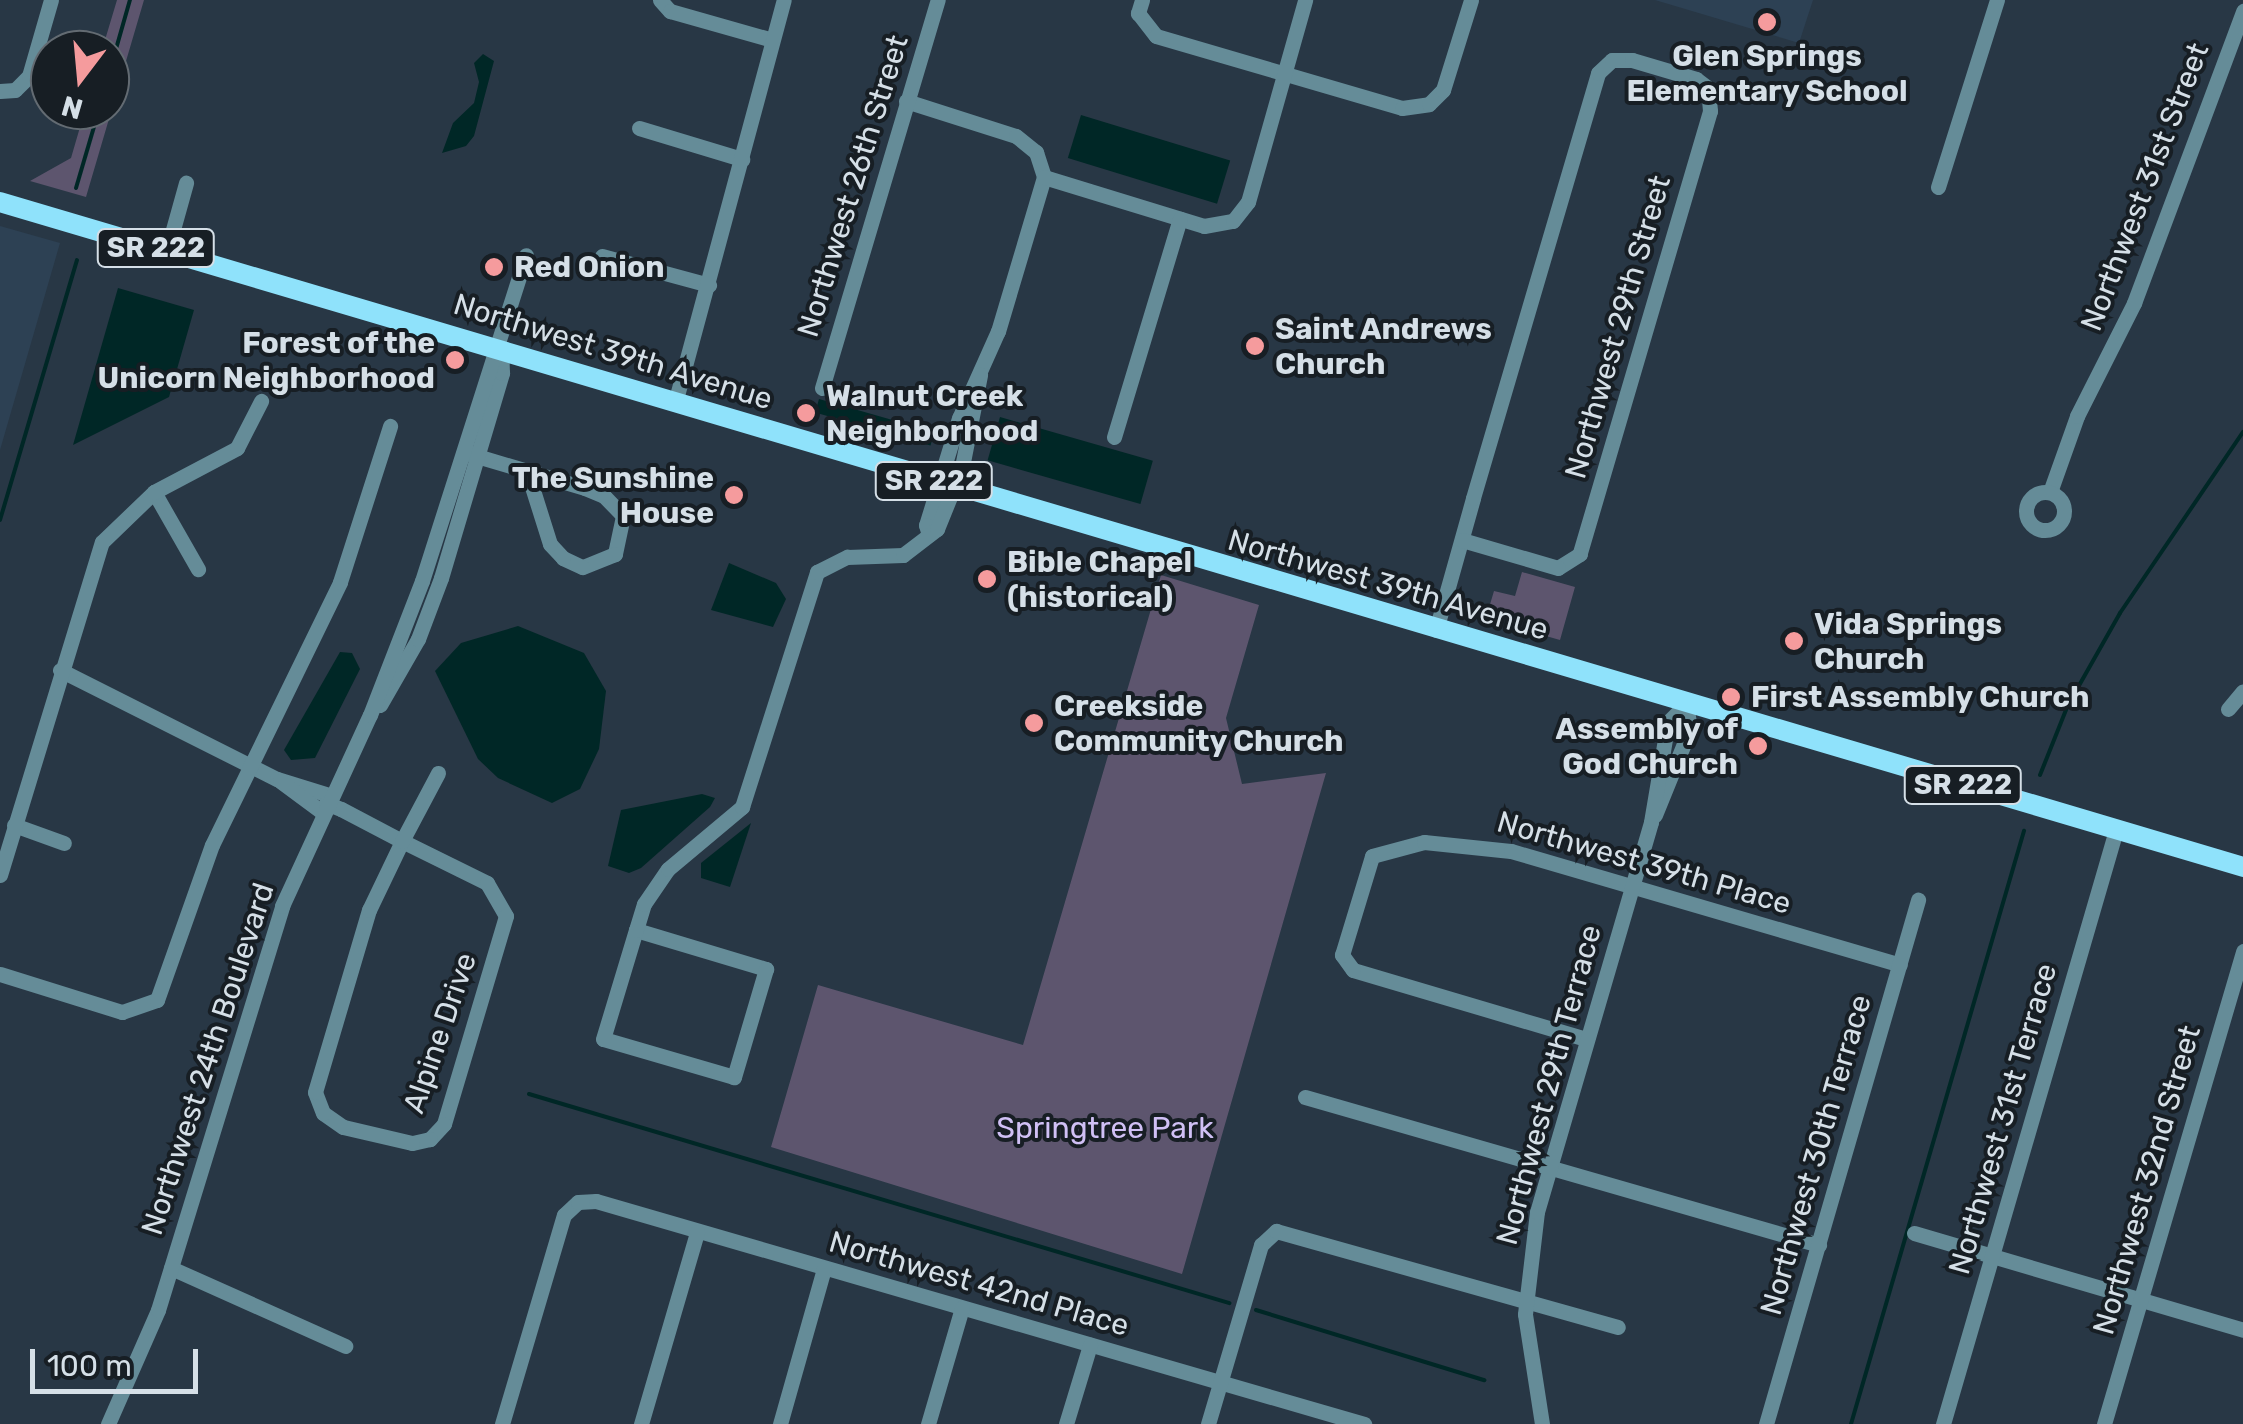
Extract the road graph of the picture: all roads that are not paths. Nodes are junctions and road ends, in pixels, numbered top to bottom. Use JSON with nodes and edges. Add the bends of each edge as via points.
{"nodes":[{"id":1,"x":51,"y":0,"type":"edge"},
{"id":2,"x":660,"y":0,"type":"edge"},
{"id":3,"x":784,"y":0,"type":"edge"},
{"id":4,"x":938,"y":0,"type":"edge"},
{"id":5,"x":1142,"y":0,"type":"edge"},
{"id":6,"x":1305,"y":0,"type":"edge"},
{"id":7,"x":1471,"y":0,"type":"edge"},
{"id":8,"x":1997,"y":0,"type":"edge"},
{"id":9,"x":2243,"y":10,"type":"edge"},
{"id":10,"x":769,"y":39,"type":"junction"},
{"id":11,"x":1284,"y":74,"type":"junction"},
{"id":12,"x":3,"y":91,"type":"edge"},
{"id":13,"x":906,"y":101,"type":"junction"},
{"id":14,"x":639,"y":128,"type":"dead end"},
{"id":15,"x":742,"y":159,"type":"junction"},
{"id":16,"x":1044,"y":177,"type":"junction"},
{"id":17,"x":186,"y":183,"type":"dead end"},
{"id":18,"x":1938,"y":187,"type":"dead end"},
{"id":19,"x":0,"y":202,"type":"edge"},
{"id":20,"x":1180,"y":219,"type":"junction"},
{"id":21,"x":166,"y":250,"type":"junction"},
{"id":22,"x":526,"y":255,"type":"dead end"},
{"id":23,"x":602,"y":256,"type":"dead end"},
{"id":24,"x":709,"y":285,"type":"junction"},
{"id":25,"x":500,"y":349,"type":"junction"},
{"id":26,"x":822,"y":388,"type":"dead end"},
{"id":27,"x":261,"y":401,"type":"dead end"},
{"id":28,"x":674,"y":403,"type":"junction"},
{"id":29,"x":390,"y":426,"type":"dead end"},
{"id":30,"x":1114,"y":437,"type":"dead end"},
{"id":31,"x":461,"y":451,"type":"junction"},
{"id":32,"x":478,"y":456,"type":"junction"},
{"id":33,"x":526,"y":471,"type":"junction"},
{"id":34,"x":947,"y":484,"type":"junction"},
{"id":35,"x":154,"y":492,"type":"junction"},
{"id":36,"x":2050,"y":492,"type":"dead end"},
{"id":37,"x":1462,"y":540,"type":"junction"},
{"id":38,"x":198,"y":570,"type":"dead end"},
{"id":39,"x":1436,"y":630,"type":"junction"},
{"id":40,"x":60,"y":670,"type":"junction"},
{"id":41,"x":2243,"y":691,"type":"edge"},
{"id":42,"x":1686,"y":704,"type":"junction"},
{"id":43,"x":2228,"y":709,"type":"dead end"},
{"id":44,"x":370,"y":715,"type":"junction"},
{"id":45,"x":250,"y":765,"type":"junction"},
{"id":46,"x":438,"y":774,"type":"dead end"},
{"id":47,"x":326,"y":804,"type":"junction"},
{"id":48,"x":1650,"y":822,"type":"junction"},
{"id":49,"x":14,"y":825,"type":"junction"},
{"id":50,"x":2116,"y":830,"type":"junction"},
{"id":51,"x":402,"y":840,"type":"junction"},
{"id":52,"x":64,"y":843,"type":"dead end"},
{"id":53,"x":2243,"y":867,"type":"edge"},
{"id":54,"x":0,"y":875,"type":"edge"},
{"id":55,"x":1632,"y":886,"type":"junction"},
{"id":56,"x":1918,"y":900,"type":"dead end"},
{"id":57,"x":636,"y":930,"type":"junction"},
{"id":58,"x":2243,"y":950,"type":"edge"},
{"id":59,"x":1900,"y":965,"type":"junction"},
{"id":60,"x":0,"y":974,"type":"edge"},
{"id":61,"x":1586,"y":1039,"type":"junction"},
{"id":62,"x":1305,"y":1097,"type":"dead end"},
{"id":63,"x":1550,"y":1166,"type":"junction"},
{"id":64,"x":697,"y":1232,"type":"junction"},
{"id":65,"x":1914,"y":1233,"type":"dead end"},
{"id":66,"x":1818,"y":1245,"type":"junction"},
{"id":67,"x":1992,"y":1255,"type":"junction"},
{"id":68,"x":171,"y":1268,"type":"junction"},
{"id":69,"x":824,"y":1268,"type":"junction"},
{"id":70,"x":2141,"y":1299,"type":"junction"},
{"id":71,"x":1525,"y":1300,"type":"junction"},
{"id":72,"x":962,"y":1308,"type":"junction"},
{"id":73,"x":1618,"y":1327,"type":"dead end"},
{"id":74,"x":2243,"y":1330,"type":"edge"},
{"id":75,"x":1090,"y":1345,"type":"junction"},
{"id":76,"x":345,"y":1346,"type":"dead end"},
{"id":77,"x":1220,"y":1382,"type":"junction"},
{"id":78,"x":108,"y":1424,"type":"edge"},
{"id":79,"x":502,"y":1424,"type":"edge"},
{"id":80,"x":641,"y":1424,"type":"edge"},
{"id":81,"x":780,"y":1424,"type":"edge"},
{"id":82,"x":928,"y":1424,"type":"edge"},
{"id":83,"x":1066,"y":1424,"type":"edge"},
{"id":84,"x":1208,"y":1424,"type":"edge"},
{"id":85,"x":1364,"y":1424,"type":"edge"},
{"id":86,"x":1542,"y":1424,"type":"edge"},
{"id":87,"x":1766,"y":1424,"type":"edge"},
{"id":88,"x":1943,"y":1424,"type":"edge"},
{"id":89,"x":2104,"y":1424,"type":"edge"}],
"edges":[{"from":1,"to":12,"type":"street","via":[[29,76]]},
{"from":2,"to":10,"type":"street","via":[[670,11]]},
{"from":3,"to":10,"type":"street"},
{"from":4,"to":13,"type":"street","name":"Northwest 26th Street"},
{"from":5,"to":11,"type":"street","via":[[1138,12],[1156,36]]},
{"from":6,"to":11,"type":"street"},
{"from":7,"to":11,"type":"street","via":[[1443,90],[1430,104],[1402,108]]},
{"from":8,"to":18,"type":"street"},
{"from":9,"to":36,"type":"street","name":"Northwest 31st Street","via":[[2134,303],[2076,416]]},
{"from":10,"to":15,"type":"street","via":[[756,123]]},
{"from":11,"to":20,"type":"street","via":[[1248,202],[1218,228]]},
{"from":13,"to":16,"type":"street","via":[[1016,136],[1036,152]]},
{"from":13,"to":26,"type":"street","name":"Northwest 26th Street"},
{"from":14,"to":15,"type":"street"},
{"from":15,"to":24,"type":"street","via":[[720,220]]},
{"from":16,"to":20,"type":"street"},
{"from":16,"to":34,"type":"street"},
{"from":17,"to":21,"type":"street"},
{"from":19,"to":21,"type":"main road","name":"Northwest 39th Avenue","number":"SR 222"},
{"from":20,"to":30,"type":"street"},
{"from":21,"to":25,"type":"main road","name":"Northwest 39th Avenue","number":"SR 222"},
{"from":22,"to":25,"type":"street","name":"Northwest 24th Boulevard"},
{"from":23,"to":24,"type":"street"},
{"from":24,"to":28,"type":"street"},
{"from":25,"to":28,"type":"main road","name":"Northwest 39th Avenue","number":"SR 222"},
{"from":25,"to":31,"type":"street","name":"Northwest 24th Boulevard","via":[[486,368]]},
{"from":25,"to":32,"type":"street","name":"Northwest 24th Boulevard","via":[[502,373]]},
{"from":27,"to":35,"type":"street","via":[[237,448]]},
{"from":28,"to":34,"type":"main road","name":"Northwest 39th Avenue","number":"SR 222"},
{"from":29,"to":45,"type":"street","via":[[340,582]]},
{"from":31,"to":32,"type":"street"},
{"from":31,"to":44,"type":"street","name":"Northwest 24th Boulevard","via":[[422,581]]},
{"from":32,"to":33,"type":"street"},
{"from":32,"to":44,"type":"street","name":"Northwest 24th Boulevard","via":[[424,626]]},
{"from":33,"to":33,"type":"street","via":[[614,504],[624,532],[615,554],[582,567],[562,558],[550,544]]},
{"from":34,"to":39,"type":"main road","name":"Northwest 39th Avenue","number":"SR 222"},
{"from":34,"to":57,"type":"street","via":[[929,535],[904,554],[848,557],[817,572],[742,807],[668,868]]},
{"from":35,"to":38,"type":"street"},
{"from":35,"to":40,"type":"street","via":[[102,542]]},
{"from":37,"to":37,"type":"street","name":"Northwest 29th Street","via":[[1598,74],[1612,60],[1632,60],[1708,88],[1710,110],[1580,554],[1558,568]]},
{"from":37,"to":39,"type":"street"},
{"from":39,"to":42,"type":"main road","name":"Northwest 39th Avenue","number":"SR 222"},
{"from":40,"to":45,"type":"street"},
{"from":40,"to":49,"type":"street"},
{"from":41,"to":43,"type":"street"},
{"from":42,"to":48,"type":"street","name":"Northwest 29th Terrace","via":[[1690,729]]},
{"from":42,"to":48,"type":"street","name":"Northwest 29th Terrace","via":[[1668,722]]},
{"from":42,"to":50,"type":"main road","name":"Northwest 39th Avenue","number":"SR 222"},
{"from":44,"to":47,"type":"street","name":"Northwest 24th Boulevard"},
{"from":45,"to":47,"type":"street"},
{"from":45,"to":60,"type":"street","via":[[212,845],[166,985],[145,1009],[122,1012]]},
{"from":46,"to":51,"type":"street"},
{"from":47,"to":51,"type":"street"},
{"from":47,"to":68,"type":"street","name":"Northwest 24th Boulevard","via":[[254,988]]},
{"from":48,"to":55,"type":"street","name":"Northwest 29th Terrace"},
{"from":49,"to":52,"type":"street"},
{"from":49,"to":54,"type":"street"},
{"from":50,"to":53,"type":"main road","name":"Northwest 39th Avenue","number":"SR 222"},
{"from":50,"to":67,"type":"street","name":"Northwest 31st Terrace"},
{"from":51,"to":51,"type":"street","name":"Alpine Drive","via":[[369,910],[315,1092],[324,1113],[344,1127],[412,1143],[430,1140],[444,1124],[506,916],[487,883]]},
{"from":55,"to":59,"type":"street","name":"Northwest 39th Place"},
{"from":55,"to":61,"type":"street","name":"Northwest 29th Terrace"},
{"from":55,"to":61,"type":"street","name":"Northwest 39th Place","via":[[1462,841],[1424,842],[1372,856],[1342,955],[1369,977]]},
{"from":56,"to":59,"type":"street","name":"Northwest 30th Terrace"},
{"from":57,"to":57,"type":"street","via":[[766,969],[734,1077],[604,1039]]},
{"from":58,"to":70,"type":"street","name":"Northwest 32nd Street"},
{"from":59,"to":66,"type":"street","name":"Northwest 30th Terrace"},
{"from":61,"to":63,"type":"street","name":"Northwest 29th Terrace"},
{"from":62,"to":63,"type":"street"},
{"from":63,"to":66,"type":"street"},
{"from":63,"to":71,"type":"street","name":"Northwest 29th Terrace"},
{"from":64,"to":69,"type":"street","name":"Northwest 42nd Place"},
{"from":64,"to":79,"type":"street","name":"Northwest 42nd Place","via":[[596,1201],[578,1202],[564,1215]]},
{"from":64,"to":80,"type":"street"},
{"from":65,"to":67,"type":"street"},
{"from":66,"to":87,"type":"street","name":"Northwest 30th Terrace"},
{"from":67,"to":70,"type":"street"},
{"from":67,"to":88,"type":"street","name":"Northwest 31st Terrace"},
{"from":68,"to":76,"type":"street"},
{"from":68,"to":78,"type":"street","name":"Northwest 24th Boulevard"},
{"from":69,"to":72,"type":"street","name":"Northwest 42nd Place"},
{"from":69,"to":81,"type":"street"},
{"from":70,"to":74,"type":"street"},
{"from":70,"to":89,"type":"street","name":"Northwest 32nd Street"},
{"from":71,"to":73,"type":"street"},
{"from":71,"to":77,"type":"street","via":[[1276,1231],[1261,1245]]},
{"from":71,"to":86,"type":"street","name":"Northwest 29th Terrace"},
{"from":72,"to":75,"type":"street","name":"Northwest 42nd Place"},
{"from":72,"to":82,"type":"street"},
{"from":75,"to":77,"type":"street","name":"Northwest 42nd Place"},
{"from":75,"to":83,"type":"street"},
{"from":77,"to":84,"type":"street"},
{"from":77,"to":85,"type":"street","name":"Northwest 42nd Place"}]}
